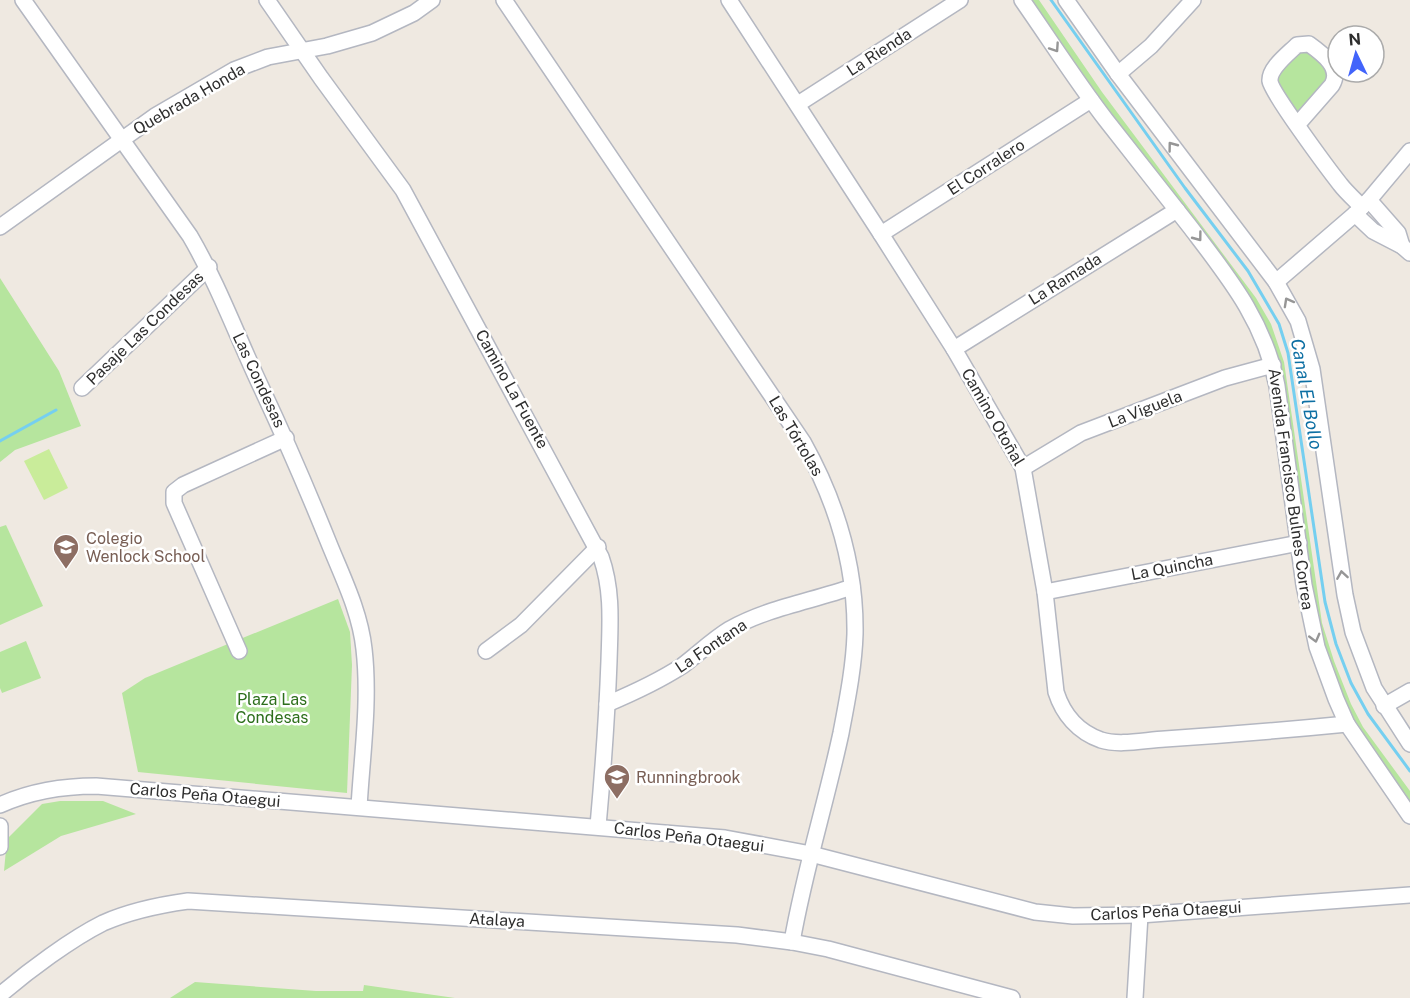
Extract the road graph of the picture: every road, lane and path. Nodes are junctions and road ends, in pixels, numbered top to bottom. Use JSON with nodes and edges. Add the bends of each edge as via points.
{"nodes":[{"id":1,"x":24,"y":0,"type":"edge"},
{"id":2,"x":267,"y":0,"type":"edge"},
{"id":3,"x":432,"y":0,"type":"edge"},
{"id":4,"x":504,"y":0,"type":"edge"},
{"id":5,"x":729,"y":0,"type":"edge"},
{"id":6,"x":960,"y":0,"type":"edge"},
{"id":7,"x":1022,"y":0,"type":"edge"},
{"id":8,"x":1066,"y":0,"type":"edge"},
{"id":9,"x":1192,"y":0,"type":"edge"},
{"id":10,"x":303,"y":51,"type":"junction"},
{"id":11,"x":1118,"y":74,"type":"junction"},
{"id":12,"x":1091,"y":100,"type":"junction"},
{"id":13,"x":798,"y":104,"type":"junction"},
{"id":14,"x":1297,"y":125,"type":"junction"},
{"id":15,"x":123,"y":138,"type":"junction"},
{"id":16,"x":1410,"y":151,"type":"edge"},
{"id":17,"x":1362,"y":207,"type":"junction"},
{"id":18,"x":1177,"y":210,"type":"junction"},
{"id":19,"x":0,"y":227,"type":"edge"},
{"id":20,"x":881,"y":234,"type":"junction"},
{"id":21,"x":1406,"y":249,"type":"edge"},
{"id":22,"x":208,"y":267,"type":"junction"},
{"id":23,"x":1276,"y":282,"type":"junction"},
{"id":24,"x":954,"y":349,"type":"junction"},
{"id":25,"x":1273,"y":365,"type":"junction"},
{"id":26,"x":82,"y":388,"type":"dead end"},
{"id":27,"x":286,"y":438,"type":"junction"},
{"id":28,"x":1023,"y":468,"type":"junction"},
{"id":29,"x":1299,"y":543,"type":"junction"},
{"id":30,"x":597,"y":547,"type":"junction"},
{"id":31,"x":852,"y":587,"type":"junction"},
{"id":32,"x":1045,"y":592,"type":"junction"},
{"id":33,"x":239,"y":651,"type":"dead end"},
{"id":34,"x":486,"y":651,"type":"dead end"},
{"id":35,"x":1410,"y":691,"type":"edge"},
{"id":36,"x":607,"y":704,"type":"junction"},
{"id":37,"x":1384,"y":706,"type":"junction"},
{"id":38,"x":1347,"y":724,"type":"junction"},
{"id":39,"x":1410,"y":744,"type":"edge"},
{"id":40,"x":0,"y":805,"type":"edge"},
{"id":41,"x":359,"y":807,"type":"junction"},
{"id":42,"x":1410,"y":816,"type":"edge"},
{"id":43,"x":0,"y":826,"type":"edge"},
{"id":44,"x":598,"y":826,"type":"junction"},
{"id":45,"x":0,"y":848,"type":"edge"},
{"id":46,"x":812,"y":854,"type":"junction"},
{"id":47,"x":1410,"y":895,"type":"edge"},
{"id":48,"x":1140,"y":915,"type":"junction"},
{"id":49,"x":792,"y":942,"type":"junction"},
{"id":50,"x":0,"y":995,"type":"edge"},
{"id":51,"x":1012,"y":998,"type":"edge"},
{"id":52,"x":1134,"y":998,"type":"edge"}],
"edges":[{"from":1,"to":15,"type":"street","name":"Las Condesas"},
{"from":2,"to":10,"type":"street","name":"Camino La Fuente"},
{"from":3,"to":10,"type":"street","name":"Quebrada Honda","via":[[372,33]]},
{"from":4,"to":31,"type":"street","name":"Las Tórtolas","via":[[802,442],[834,507]]},
{"from":5,"to":13,"type":"street","name":"Camino Otoñal"},
{"from":6,"to":13,"type":"street","name":"La Rienda"},
{"from":7,"to":12,"type":"street","name":"Avenida Francisco Bulnes Correa","one_way":true},
{"from":8,"to":11,"type":"street"},
{"from":9,"to":11,"type":"street","via":[[1151,46]]},
{"from":10,"to":15,"type":"street","name":"Quebrada Honda","via":[[268,57],[234,70]]},
{"from":10,"to":30,"type":"street","name":"Camino La Fuente","via":[[403,190]]},
{"from":23,"to":11,"type":"street","one_way":true},
{"from":12,"to":18,"type":"street","name":"Avenida Francisco Bulnes Correa"},
{"from":12,"to":20,"type":"street","name":"El Corralero"},
{"from":13,"to":20,"type":"street","name":"Camino Otoñal"},
{"from":14,"to":14,"type":"street","via":[[1336,78],[1334,67],[1309,44],[1297,45],[1271,72],[1272,88]]},
{"from":14,"to":17,"type":"street","via":[[1340,185]]},
{"from":15,"to":19,"type":"street","name":"Quebrada Honda"},
{"from":15,"to":22,"type":"street","name":"Las Condesas"},
{"from":16,"to":17,"type":"street"},
{"from":17,"to":21,"type":"street","via":[[1373,231]]},
{"from":17,"to":23,"type":"street"},
{"from":18,"to":24,"type":"street","name":"La Ramada"},
{"from":18,"to":25,"type":"street","name":"Avenida Francisco Bulnes Correa","one_way":true,"via":[[1250,310]]},
{"from":20,"to":24,"type":"street","name":"Camino Otoñal"},
{"from":22,"to":26,"type":"street","name":"Pasaje Las Condesas"},
{"from":22,"to":27,"type":"street","name":"Las Condesas"},
{"from":37,"to":23,"type":"street","one_way":true,"via":[[1365,668],[1349,614],[1308,352],[1295,315]]},
{"from":24,"to":28,"type":"street","name":"Camino Otoñal"},
{"from":25,"to":28,"type":"street","name":"La Viguela","via":[[1225,378],[1081,433]]},
{"from":25,"to":29,"type":"street","name":"Avenida Francisco Bulnes Correa"},
{"from":27,"to":33,"type":"street","via":[[183,484],[174,492],[174,502]]},
{"from":27,"to":41,"type":"street","name":"Las Condesas","via":[[348,591],[364,648]]},
{"from":28,"to":32,"type":"street","name":"Camino Otoñal"},
{"from":29,"to":32,"type":"street","name":"La Quincha"},
{"from":29,"to":38,"type":"street","name":"Avenida Francisco Bulnes Correa","one_way":true,"via":[[1317,647]]},
{"from":30,"to":34,"type":"street","via":[[521,625]]},
{"from":30,"to":36,"type":"street","name":"Camino La Fuente","via":[[610,593]]},
{"from":31,"to":36,"type":"street","name":"La Fontana","via":[[742,623],[679,668]]},
{"from":31,"to":46,"type":"street","name":"Las Tórtolas","via":[[855,633],[850,678]]},
{"from":32,"to":38,"type":"street","name":"Camino Otoñal","via":[[1059,702],[1070,719],[1093,736],[1110,742]]},
{"from":35,"to":37,"type":"street"},
{"from":36,"to":44,"type":"street","name":"Camino La Fuente"},
{"from":37,"to":39,"type":"street"},
{"from":38,"to":42,"type":"street","name":"Avenida Francisco Bulnes Correa"},
{"from":40,"to":41,"type":"street","name":"Carlos Peña Otaegui","via":[[45,790],[79,786]]},
{"from":41,"to":44,"type":"street","name":"Carlos Peña Otaegui"},
{"from":43,"to":45,"type":"street"},
{"from":44,"to":46,"type":"street","name":"Carlos Peña Otaegui","via":[[725,838]]},
{"from":46,"to":48,"type":"street","name":"Carlos Peña Otaegui","via":[[1035,912]]},
{"from":46,"to":49,"type":"street","name":"Las Tórtolas"},
{"from":47,"to":48,"type":"street","name":"Carlos Peña Otaegui"},
{"from":48,"to":52,"type":"street"},
{"from":49,"to":50,"type":"street","name":"Atalaya","via":[[638,928],[188,901],[127,914],[103,924]]},
{"from":49,"to":51,"type":"street","name":"Atalaya"}]}
